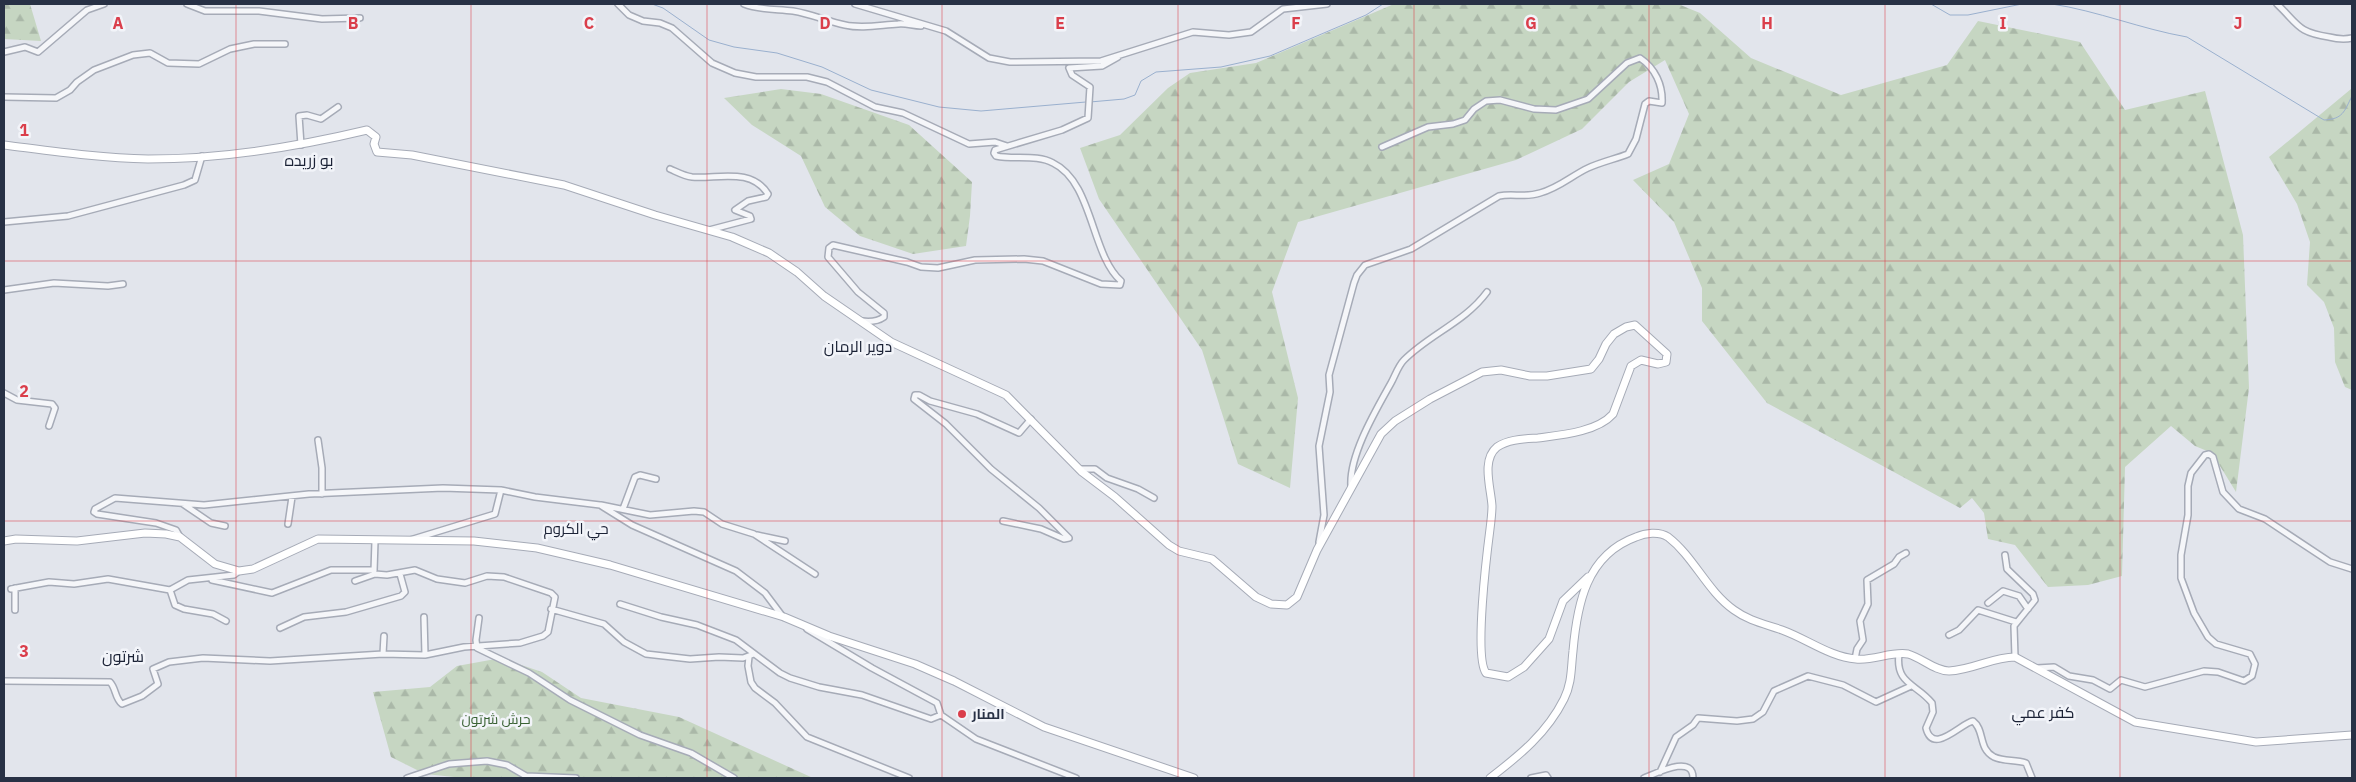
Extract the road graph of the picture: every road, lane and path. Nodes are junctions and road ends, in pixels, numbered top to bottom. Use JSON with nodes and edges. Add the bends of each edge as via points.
{"nodes":[{"id":1,"x":104,"y":4,"type":"edge"},
{"id":2,"x":187,"y":4,"type":"edge"},
{"id":3,"x":618,"y":4,"type":"edge"},
{"id":4,"x":744,"y":4,"type":"edge"},
{"id":5,"x":855,"y":4,"type":"edge"},
{"id":6,"x":1327,"y":4,"type":"edge"},
{"id":7,"x":2277,"y":4,"type":"edge"},
{"id":8,"x":360,"y":18,"type":"dead end"},
{"id":9,"x":929,"y":26,"type":"junction"},
{"id":10,"x":2352,"y":38,"type":"edge"},
{"id":11,"x":285,"y":44,"type":"dead end"},
{"id":12,"x":4,"y":52,"type":"edge"},
{"id":13,"x":1118,"y":57,"type":"junction"},
{"id":14,"x":4,"y":97,"type":"edge"},
{"id":15,"x":338,"y":107,"type":"dead end"},
{"id":16,"x":301,"y":144,"type":"junction"},
{"id":17,"x":4,"y":145,"type":"edge"},
{"id":18,"x":1008,"y":146,"type":"junction"},
{"id":19,"x":1382,"y":147,"type":"dead end"},
{"id":20,"x":202,"y":156,"type":"junction"},
{"id":21,"x":670,"y":169,"type":"dead end"},
{"id":22,"x":4,"y":222,"type":"edge"},
{"id":23,"x":708,"y":230,"type":"junction"},
{"id":24,"x":123,"y":284,"type":"dead end"},
{"id":25,"x":4,"y":290,"type":"edge"},
{"id":26,"x":1487,"y":292,"type":"dead end"},
{"id":27,"x":859,"y":321,"type":"junction"},
{"id":28,"x":4,"y":393,"type":"edge"},
{"id":29,"x":1031,"y":419,"type":"junction"},
{"id":30,"x":49,"y":426,"type":"dead end"},
{"id":31,"x":318,"y":440,"type":"dead end"},
{"id":32,"x":1079,"y":469,"type":"junction"},
{"id":33,"x":656,"y":479,"type":"dead end"},
{"id":34,"x":1351,"y":486,"type":"junction"},
{"id":35,"x":501,"y":490,"type":"junction"},
{"id":36,"x":322,"y":494,"type":"junction"},
{"id":37,"x":292,"y":497,"type":"junction"},
{"id":38,"x":1154,"y":498,"type":"dead end"},
{"id":39,"x":180,"y":503,"type":"junction"},
{"id":40,"x":600,"y":505,"type":"junction"},
{"id":41,"x":623,"y":508,"type":"junction"},
{"id":42,"x":1003,"y":521,"type":"dead end"},
{"id":43,"x":288,"y":524,"type":"dead end"},
{"id":44,"x":225,"y":526,"type":"dead end"},
{"id":45,"x":754,"y":534,"type":"junction"},
{"id":46,"x":180,"y":538,"type":"junction"},
{"id":47,"x":4,"y":541,"type":"edge"},
{"id":48,"x":375,"y":541,"type":"junction"},
{"id":49,"x":409,"y":541,"type":"junction"},
{"id":50,"x":785,"y":542,"type":"dead end"},
{"id":51,"x":1316,"y":550,"type":"junction"},
{"id":52,"x":1906,"y":553,"type":"dead end"},
{"id":53,"x":2005,"y":554,"type":"dead end"},
{"id":54,"x":2352,"y":569,"type":"edge"},
{"id":55,"x":239,"y":571,"type":"junction"},
{"id":56,"x":374,"y":572,"type":"junction"},
{"id":57,"x":400,"y":574,"type":"junction"},
{"id":58,"x":815,"y":574,"type":"dead end"},
{"id":59,"x":1588,"y":577,"type":"junction"},
{"id":60,"x":209,"y":579,"type":"junction"},
{"id":61,"x":355,"y":581,"type":"dead end"},
{"id":62,"x":170,"y":590,"type":"junction"},
{"id":63,"x":1988,"y":603,"type":"dead end"},
{"id":64,"x":620,"y":604,"type":"dead end"},
{"id":65,"x":551,"y":609,"type":"junction"},
{"id":66,"x":2028,"y":609,"type":"junction"},
{"id":67,"x":15,"y":610,"type":"dead end"},
{"id":68,"x":424,"y":617,"type":"dead end"},
{"id":69,"x":479,"y":618,"type":"dead end"},
{"id":70,"x":784,"y":618,"type":"junction"},
{"id":71,"x":226,"y":621,"type":"dead end"},
{"id":72,"x":2016,"y":622,"type":"junction"},
{"id":73,"x":803,"y":626,"type":"junction"},
{"id":74,"x":280,"y":628,"type":"dead end"},
{"id":75,"x":1949,"y":635,"type":"dead end"},
{"id":76,"x":384,"y":636,"type":"dead end"},
{"id":77,"x":477,"y":648,"type":"junction"},
{"id":78,"x":383,"y":654,"type":"junction"},
{"id":79,"x":1900,"y":654,"type":"junction"},
{"id":80,"x":426,"y":655,"type":"junction"},
{"id":81,"x":752,"y":655,"type":"junction"},
{"id":82,"x":2015,"y":657,"type":"junction"},
{"id":83,"x":1856,"y":659,"type":"junction"},
{"id":84,"x":2037,"y":668,"type":"junction"},
{"id":85,"x":4,"y":682,"type":"edge"},
{"id":86,"x":1911,"y":686,"type":"junction"},
{"id":87,"x":941,"y":715,"type":"junction"},
{"id":88,"x":2352,"y":735,"type":"edge"},
{"id":89,"x":1660,"y":772,"type":"junction"},
{"id":90,"x":406,"y":778,"type":"edge"},
{"id":91,"x":576,"y":778,"type":"edge"},
{"id":92,"x":734,"y":778,"type":"edge"},
{"id":93,"x":909,"y":778,"type":"edge"},
{"id":94,"x":1076,"y":778,"type":"edge"},
{"id":95,"x":1194,"y":778,"type":"edge"},
{"id":96,"x":1490,"y":778,"type":"edge"},
{"id":97,"x":1531,"y":778,"type":"edge"},
{"id":98,"x":1548,"y":778,"type":"edge"},
{"id":99,"x":1644,"y":778,"type":"edge"},
{"id":100,"x":1693,"y":778,"type":"edge"},
{"id":101,"x":2032,"y":778,"type":"edge"}],
"edges":[{"from":1,"to":12,"type":"street","via":[[87,10],[38,52],[25,47]]},
{"from":2,"to":8,"type":"street","via":[[205,11],[259,11],[322,19]]},
{"from":3,"to":18,"type":"street","via":[[629,15],[672,28],[712,63],[735,73],[814,79],[875,106],[903,113],[969,144],[995,142]]},
{"from":4,"to":9,"type":"street","via":[[806,14],[846,25],[873,27],[901,23]]},
{"from":5,"to":9,"type":"street"},
{"from":6,"to":13,"type":"street","via":[[1284,9],[1251,32],[1229,35],[1193,32]]},
{"from":7,"to":10,"type":"street","via":[[2303,31],[2318,37]]},
{"from":9,"to":13,"type":"street","via":[[954,34],[983,55],[996,60],[1101,61]]},
{"from":11,"to":14,"type":"street","via":[[254,44],[230,49],[199,64],[168,63],[150,53],[133,54],[94,70],[56,98]]},
{"from":13,"to":18,"type":"street","via":[[1102,66],[1069,68],[1070,73],[1090,87],[1088,118]]},
{"from":15,"to":16,"type":"street","via":[[320,119],[299,116]]},
{"from":16,"to":20,"type":"street"},
{"from":16,"to":23,"type":"street","via":[[367,130],[376,136],[377,152],[554,182]]},
{"from":17,"to":20,"type":"street","via":[[93,156],[149,159]]},
{"from":18,"to":27,"type":"street","via":[[995,150],[996,156],[1053,162],[1067,174],[1088,211],[1108,267],[1121,281],[1120,285],[1101,284],[1043,261],[1024,258],[921,267],[833,245],[829,248],[828,257],[858,292],[884,313],[884,317],[872,322]]},
{"from":19,"to":51,"type":"street","via":[[1428,126],[1465,120],[1486,101],[1500,100],[1556,110],[1588,99],[1627,63],[1640,58],[1650,65],[1663,91],[1662,103],[1649,101],[1645,104],[1636,139],[1628,154],[1587,168],[1561,185],[1541,193],[1519,197],[1506,194],[1494,198],[1411,249],[1365,265],[1357,275],[1329,375],[1330,392],[1319,446],[1324,515]]},
{"from":20,"to":22,"type":"street","via":[[195,180],[184,186],[68,216]]},
{"from":21,"to":23,"type":"street","via":[[690,177],[738,176],[762,184],[768,194],[766,197],[748,201],[735,210],[751,219]]},
{"from":23,"to":27,"type":"street","via":[[768,253]]},
{"from":24,"to":25,"type":"street","via":[[54,283]]},
{"from":26,"to":34,"type":"street","via":[[1471,312],[1402,362],[1363,437],[1351,475]]},
{"from":27,"to":29,"type":"street","via":[[892,342],[1006,395]]},
{"from":28,"to":30,"type":"street","via":[[17,400],[52,404],[55,408]]},
{"from":29,"to":32,"type":"street"},
{"from":29,"to":42,"type":"street","via":[[1019,433],[977,414],[915,395],[914,399],[946,424],[1069,538]]},
{"from":31,"to":36,"type":"street"},
{"from":32,"to":38,"type":"street","via":[[1095,469],[1107,478]]},
{"from":32,"to":51,"type":"street","via":[[1168,545],[1212,558],[1256,597],[1272,604],[1287,605],[1296,597]]},
{"from":33,"to":41,"type":"street","via":[[635,477]]},
{"from":34,"to":51,"type":"street"},
{"from":34,"to":59,"type":"street","via":[[1386,428],[1430,399],[1489,370],[1546,376],[1591,369],[1614,334],[1635,326],[1666,354],[1667,359],[1658,364],[1641,360],[1631,366],[1609,418],[1586,429],[1509,441],[1497,448],[1490,459],[1492,508],[1482,612],[1482,653],[1486,673],[1508,677],[1524,667],[1549,639],[1563,601]]},
{"from":35,"to":36,"type":"street","via":[[443,488]]},
{"from":35,"to":40,"type":"street"},
{"from":35,"to":49,"type":"street","via":[[495,514]]},
{"from":36,"to":37,"type":"street"},
{"from":37,"to":39,"type":"street","via":[[227,504]]},
{"from":37,"to":43,"type":"street"},
{"from":39,"to":44,"type":"street","via":[[211,522]]},
{"from":39,"to":46,"type":"street","via":[[115,498],[94,512],[156,523],[176,530]]},
{"from":40,"to":41,"type":"street"},
{"from":40,"to":70,"type":"street","via":[[632,525],[736,572],[765,593]]},
{"from":41,"to":45,"type":"street","via":[[659,515],[704,512],[722,524]]},
{"from":45,"to":50,"type":"street"},
{"from":45,"to":58,"type":"street"},
{"from":46,"to":47,"type":"street","via":[[145,533],[77,541]]},
{"from":46,"to":55,"type":"street","via":[[215,564]]},
{"from":48,"to":49,"type":"street"},
{"from":48,"to":55,"type":"street","via":[[318,539],[253,569]]},
{"from":48,"to":56,"type":"street"},
{"from":49,"to":70,"type":"street","via":[[474,541],[537,548],[610,565]]},
{"from":52,"to":83,"type":"street","via":[[1866,580],[1868,604],[1860,620],[1863,640],[1857,649]]},
{"from":53,"to":66,"type":"street","via":[[2007,568],[2035,597],[2035,602]]},
{"from":54,"to":84,"type":"street","via":[[2330,562],[2264,519],[2239,509],[2222,492],[2212,457],[2205,455],[2191,473],[2188,486],[2181,578],[2208,637],[2216,644],[2250,654],[2255,664],[2252,676],[2244,680],[2204,671],[2146,687],[2121,680],[2110,689],[2093,680],[2069,676],[2054,667]]},
{"from":55,"to":60,"type":"street","via":[[234,575]]},
{"from":56,"to":57,"type":"street","via":[[378,576]]},
{"from":56,"to":60,"type":"street","via":[[331,570],[272,593]]},
{"from":56,"to":61,"type":"street"},
{"from":57,"to":65,"type":"street","via":[[415,570],[437,579],[465,583],[487,576],[504,577],[551,593],[555,597]]},
{"from":57,"to":74,"type":"street","via":[[405,592],[401,596],[346,612],[304,616]]},
{"from":59,"to":83,"type":"street","via":[[1602,559],[1626,541],[1647,534],[1662,534],[1733,610],[1824,650]]},
{"from":59,"to":96,"type":"street","via":[[1578,616],[1570,682],[1563,701],[1537,739]]},
{"from":60,"to":62,"type":"street","via":[[188,580]]},
{"from":62,"to":67,"type":"street","via":[[108,579],[74,584],[49,582],[13,589]]},
{"from":62,"to":71,"type":"street","via":[[175,605],[213,614]]},
{"from":63,"to":66,"type":"street","via":[[2003,591],[2018,596]]},
{"from":64,"to":81,"type":"street","via":[[697,625],[736,640]]},
{"from":65,"to":77,"type":"street","via":[[548,632],[543,636],[520,644]]},
{"from":65,"to":81,"type":"street","via":[[604,624],[624,642],[646,654],[690,659]]},
{"from":66,"to":72,"type":"street"},
{"from":68,"to":80,"type":"street"},
{"from":69,"to":77,"type":"street"},
{"from":70,"to":73,"type":"street"},
{"from":72,"to":75,"type":"street","via":[[1978,610],[1956,633]]},
{"from":72,"to":82,"type":"street"},
{"from":73,"to":87,"type":"street","via":[[937,703]]},
{"from":73,"to":95,"type":"street","via":[[915,664],[1044,727]]},
{"from":76,"to":78,"type":"street"},
{"from":77,"to":80,"type":"street","via":[[464,647]]},
{"from":77,"to":92,"type":"street","via":[[529,673],[570,700],[640,735],[691,753]]},
{"from":78,"to":80,"type":"street"},
{"from":78,"to":85,"type":"street","via":[[270,661],[185,659],[153,669],[158,684],[142,696],[122,704],[110,682]]},
{"from":79,"to":82,"type":"street","via":[[1947,671],[1962,670],[2002,657]]},
{"from":79,"to":83,"type":"street"},
{"from":79,"to":86,"type":"street","via":[[1901,674]]},
{"from":81,"to":87,"type":"street","via":[[790,678],[868,696],[931,719]]},
{"from":81,"to":93,"type":"street","via":[[748,666],[755,688],[775,703],[807,737]]},
{"from":82,"to":84,"type":"street"},
{"from":84,"to":88,"type":"street","via":[[2135,722],[2158,728],[2256,742]]},
{"from":86,"to":89,"type":"street","via":[[1876,702],[1843,685],[1804,676],[1774,691],[1763,712],[1753,719],[1698,718],[1676,737]]},
{"from":86,"to":101,"type":"street","via":[[1932,703],[1933,712],[1926,728],[1932,738],[1949,736],[1973,721],[1978,726],[1986,752],[2002,760],[2026,763]]},
{"from":87,"to":94,"type":"street","via":[[976,739]]},
{"from":89,"to":99,"type":"street"},
{"from":89,"to":100,"type":"street","via":[[1685,766],[1692,771]]},
{"from":90,"to":91,"type":"street","via":[[449,764],[488,761],[507,765],[526,776]]},
{"from":97,"to":98,"type":"street","via":[[1542,774]]}]}
